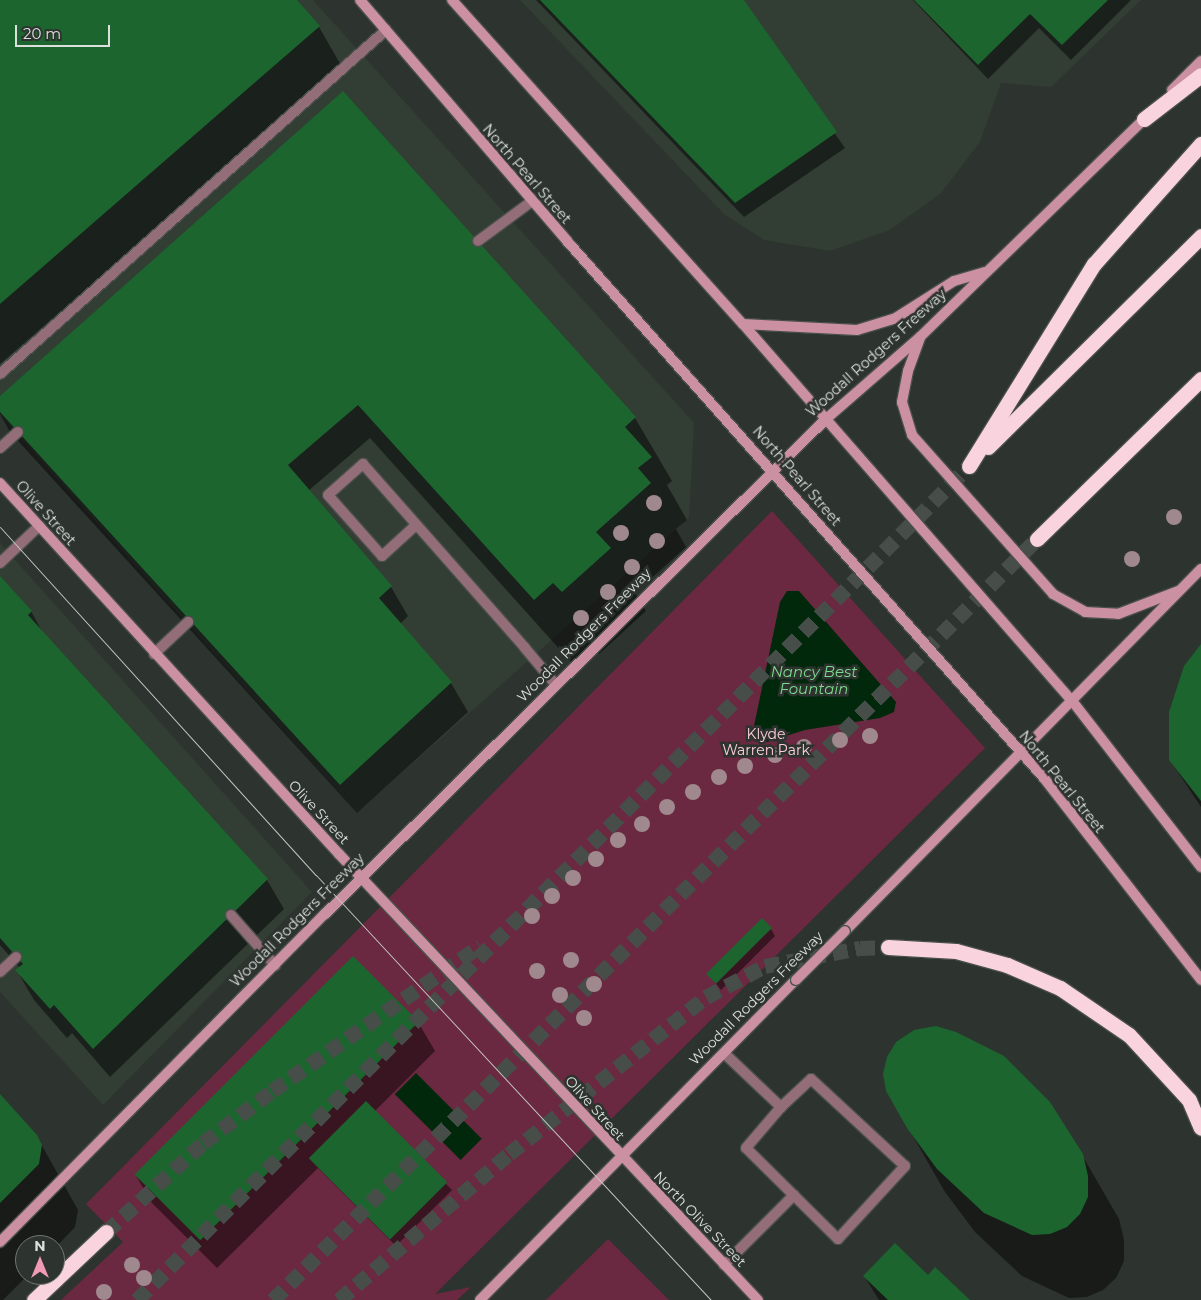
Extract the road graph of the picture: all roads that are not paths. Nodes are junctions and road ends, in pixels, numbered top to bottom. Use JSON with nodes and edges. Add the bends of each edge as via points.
{"nodes":[{"id":1,"x":360,"y":0,"type":"edge"},
{"id":2,"x":452,"y":0,"type":"edge"},
{"id":3,"x":386,"y":30,"type":"junction"},
{"id":4,"x":1201,"y":61,"type":"edge"},
{"id":5,"x":1201,"y":75,"type":"edge"},
{"id":6,"x":1144,"y":119,"type":"junction"},
{"id":7,"x":1201,"y":144,"type":"edge"},
{"id":8,"x":532,"y":201,"type":"junction"},
{"id":9,"x":1201,"y":236,"type":"edge"},
{"id":10,"x":478,"y":241,"type":"dead end"},
{"id":11,"x":988,"y":271,"type":"junction"},
{"id":12,"x":743,"y":324,"type":"junction"},
{"id":13,"x":920,"y":337,"type":"junction"},
{"id":14,"x":0,"y":374,"type":"edge"},
{"id":15,"x":1201,"y":379,"type":"edge"},
{"id":16,"x":825,"y":420,"type":"junction"},
{"id":17,"x":18,"y":432,"type":"dead end"},
{"id":18,"x":0,"y":448,"type":"edge"},
{"id":19,"x":774,"y":471,"type":"junction"},
{"id":20,"x":0,"y":483,"type":"edge"},
{"id":21,"x":328,"y":495,"type":"junction"},
{"id":22,"x":320,"y":503,"type":"dead end"},
{"id":23,"x":416,"y":525,"type":"junction"},
{"id":24,"x":39,"y":526,"type":"junction"},
{"id":25,"x":1037,"y":540,"type":"tunnel mouth"},
{"id":26,"x":0,"y":563,"type":"edge"},
{"id":27,"x":1201,"y":569,"type":"edge"},
{"id":28,"x":1180,"y":590,"type":"junction"},
{"id":29,"x":188,"y":622,"type":"dead end"},
{"id":30,"x":154,"y":654,"type":"junction"},
{"id":31,"x":556,"y":685,"type":"junction"},
{"id":32,"x":1073,"y":702,"type":"junction"},
{"id":33,"x":1021,"y":752,"type":"junction"},
{"id":34,"x":1201,"y":867,"type":"edge"},
{"id":35,"x":362,"y":878,"type":"junction"},
{"id":36,"x":231,"y":915,"type":"dead end"},
{"id":37,"x":888,"y":947,"type":"tunnel mouth"},
{"id":38,"x":16,"y":957,"type":"dead end"},
{"id":39,"x":275,"y":965,"type":"junction"},
{"id":40,"x":0,"y":972,"type":"edge"},
{"id":41,"x":1201,"y":980,"type":"edge"},
{"id":42,"x":724,"y":1053,"type":"junction"},
{"id":43,"x":781,"y":1107,"type":"junction"},
{"id":44,"x":1201,"y":1128,"type":"edge"},
{"id":45,"x":621,"y":1157,"type":"junction"},
{"id":46,"x":794,"y":1195,"type":"junction"},
{"id":47,"x":106,"y":1232,"type":"tunnel mouth"},
{"id":48,"x":0,"y":1242,"type":"edge"},
{"id":49,"x":724,"y":1264,"type":"junction"},
{"id":50,"x":34,"y":1300,"type":"edge"},
{"id":51,"x":480,"y":1300,"type":"edge"},
{"id":52,"x":758,"y":1300,"type":"edge"}],
"edges":[{"from":1,"to":3,"type":"main road","name":"North Pearl Street"},
{"from":2,"to":12,"type":"main road"},
{"from":3,"to":8,"type":"main road","name":"North Pearl Street"},
{"from":3,"to":14,"type":"lane"},
{"from":4,"to":6,"type":"main road","name":"Woodall Rodgers Freeway"},
{"from":5,"to":6,"type":"highway"},
{"from":6,"to":11,"type":"main road","name":"Woodall Rodgers Freeway"},
{"from":7,"to":9,"type":"highway","via":[[1094,264],[969,466]]},
{"from":8,"to":10,"type":"lane"},
{"from":8,"to":19,"type":"main road","name":"North Pearl Street"},
{"from":11,"to":12,"type":"main road","via":[[954,281],[894,319],[857,330]]},
{"from":11,"to":13,"type":"main road","name":"Woodall Rodgers Freeway"},
{"from":12,"to":16,"type":"main road"},
{"from":13,"to":16,"type":"main road","name":"Woodall Rodgers Freeway"},
{"from":13,"to":28,"type":"main road","via":[[903,394],[904,419],[912,435],[1053,594],[1085,612],[1118,614]]},
{"from":15,"to":25,"type":"highway"},
{"from":16,"to":19,"type":"main road","name":"Woodall Rodgers Freeway"},
{"from":16,"to":32,"type":"main road"},
{"from":17,"to":18,"type":"lane"},
{"from":19,"to":31,"type":"main road","name":"Woodall Rodgers Freeway"},
{"from":19,"to":33,"type":"main road","name":"North Pearl Street"},
{"from":20,"to":24,"type":"main road","name":"Olive Street"},
{"from":21,"to":22,"type":"lane"},
{"from":21,"to":23,"type":"lane","via":[[382,556]]},
{"from":21,"to":23,"type":"lane","via":[[363,464]]},
{"from":23,"to":31,"type":"lane"},
{"from":24,"to":26,"type":"lane"},
{"from":24,"to":30,"type":"main road","name":"Olive Street"},
{"from":27,"to":28,"type":"main road","name":"Woodall Rodgers Freeway"},
{"from":28,"to":32,"type":"main road","name":"Woodall Rodgers Freeway"},
{"from":29,"to":30,"type":"lane"},
{"from":30,"to":35,"type":"main road","name":"Olive Street"},
{"from":31,"to":35,"type":"main road","name":"Woodall Rodgers Freeway"},
{"from":32,"to":33,"type":"main road","name":"Woodall Rodgers Freeway"},
{"from":32,"to":34,"type":"main road"},
{"from":33,"to":41,"type":"main road","name":"North Pearl Street"},
{"from":33,"to":42,"type":"main road","name":"Woodall Rodgers Freeway","bridge":true},
{"from":35,"to":39,"type":"main road","name":"Woodall Rodgers Freeway"},
{"from":35,"to":45,"type":"main road","name":"Olive Street"},
{"from":36,"to":39,"type":"lane"},
{"from":37,"to":44,"type":"highway","via":[[956,952],[1007,965],[1060,988],[1129,1035],[1189,1100]]},
{"from":38,"to":40,"type":"lane"},
{"from":39,"to":48,"type":"main road","name":"Woodall Rodgers Freeway"},
{"from":42,"to":43,"type":"lane"},
{"from":42,"to":45,"type":"main road","name":"Woodall Rodgers Freeway"},
{"from":43,"to":46,"type":"lane","via":[[746,1148]]},
{"from":43,"to":46,"type":"lane","via":[[811,1079],[905,1166],[838,1239]]},
{"from":45,"to":49,"type":"main road","name":"North Olive Street"},
{"from":45,"to":51,"type":"main road","name":"Woodall Rodgers Freeway"},
{"from":46,"to":49,"type":"lane"},
{"from":47,"to":50,"type":"highway"},
{"from":49,"to":52,"type":"main road","name":"North Olive Street"}]}
